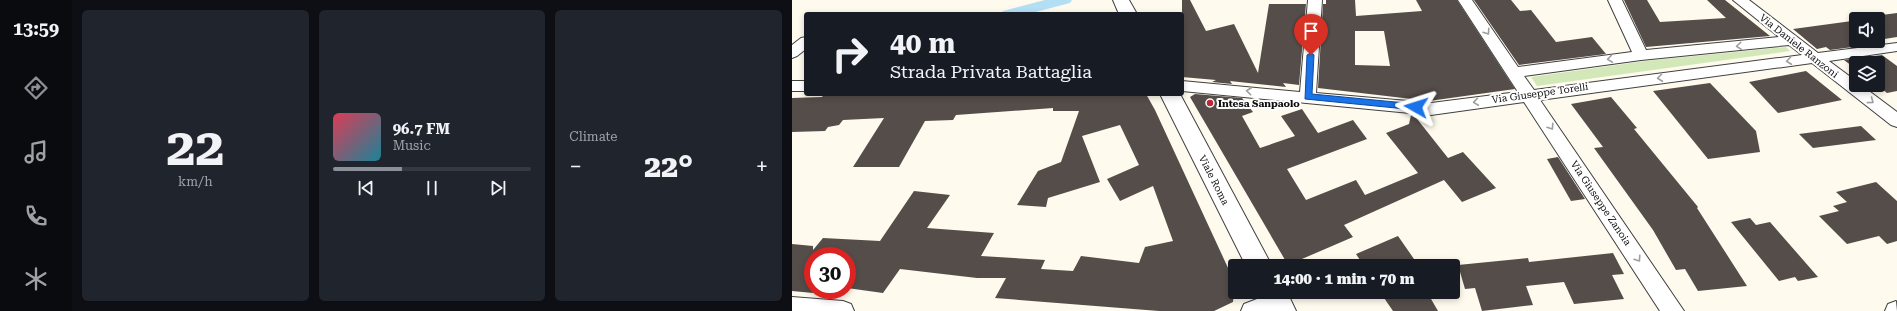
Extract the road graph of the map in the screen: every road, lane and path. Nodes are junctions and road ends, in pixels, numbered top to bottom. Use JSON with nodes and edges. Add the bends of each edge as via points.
{"nodes":[{"id":1,"x":1121,"y":0,"type":"edge"},
{"id":2,"x":1315,"y":0,"type":"edge"},
{"id":3,"x":1465,"y":0,"type":"edge"},
{"id":4,"x":1614,"y":0,"type":"edge"},
{"id":5,"x":1740,"y":0,"type":"edge"},
{"id":6,"x":1127,"y":12,"type":"edge"},
{"id":7,"x":1792,"y":40,"type":"junction"},
{"id":8,"x":804,"y":43,"type":"edge"},
{"id":9,"x":1897,"y":47,"type":"edge"},
{"id":10,"x":792,"y":53,"type":"edge"},
{"id":11,"x":1641,"y":55,"type":"junction"},
{"id":12,"x":1814,"y":58,"type":"junction"},
{"id":13,"x":1514,"y":72,"type":"junction"},
{"id":14,"x":792,"y":86,"type":"edge"},
{"id":15,"x":804,"y":86,"type":"edge"},
{"id":16,"x":1184,"y":86,"type":"edge"},
{"id":17,"x":1530,"y":94,"type":"junction"},
{"id":18,"x":1171,"y":96,"type":"edge"},
{"id":19,"x":1308,"y":97,"type":"junction"},
{"id":20,"x":1897,"y":121,"type":"edge"},
{"id":21,"x":1255,"y":259,"type":"edge"},
{"id":22,"x":1277,"y":301,"type":"edge"},
{"id":23,"x":792,"y":307,"type":"edge"},
{"id":24,"x":843,"y":311,"type":"edge"},
{"id":25,"x":1252,"y":311,"type":"edge"},
{"id":26,"x":1673,"y":311,"type":"edge"}],
"edges":[{"from":1,"to":6,"type":"street"},
{"from":2,"to":19,"type":"street"},
{"from":3,"to":13,"type":"street","name":"Via Giuseppe Zanoia","one_way":true},
{"from":4,"to":11,"type":"street"},
{"from":5,"to":7,"type":"street","name":"Via Daniele Ranzoni"},
{"from":7,"to":11,"type":"street","one_way":true},
{"from":7,"to":12,"type":"street","name":"Via Daniele Ranzoni"},
{"from":8,"to":10,"type":"street"},
{"from":9,"to":12,"type":"street","name":"Via Giuseppe Torelli"},
{"from":11,"to":13,"type":"street","one_way":true},
{"from":12,"to":17,"type":"street","name":"Via Giuseppe Torelli","one_way":true},
{"from":12,"to":20,"type":"street","name":"Via Daniele Ranzoni","one_way":true},
{"from":13,"to":17,"type":"street","name":"Via Giuseppe Zanoia"},
{"from":14,"to":15,"type":"street"},
{"from":19,"to":16,"type":"street","name":"Via Giuseppe Torelli","one_way":true},
{"from":17,"to":19,"type":"street","name":"Via Giuseppe Torelli","one_way":true,"via":[[1431,109]]},
{"from":17,"to":26,"type":"street","name":"Via Giuseppe Zanoia","one_way":true},
{"from":18,"to":21,"type":"street","name":"Viale Roma"},
{"from":22,"to":25,"type":"street"},
{"from":23,"to":24,"type":"street"}]}
